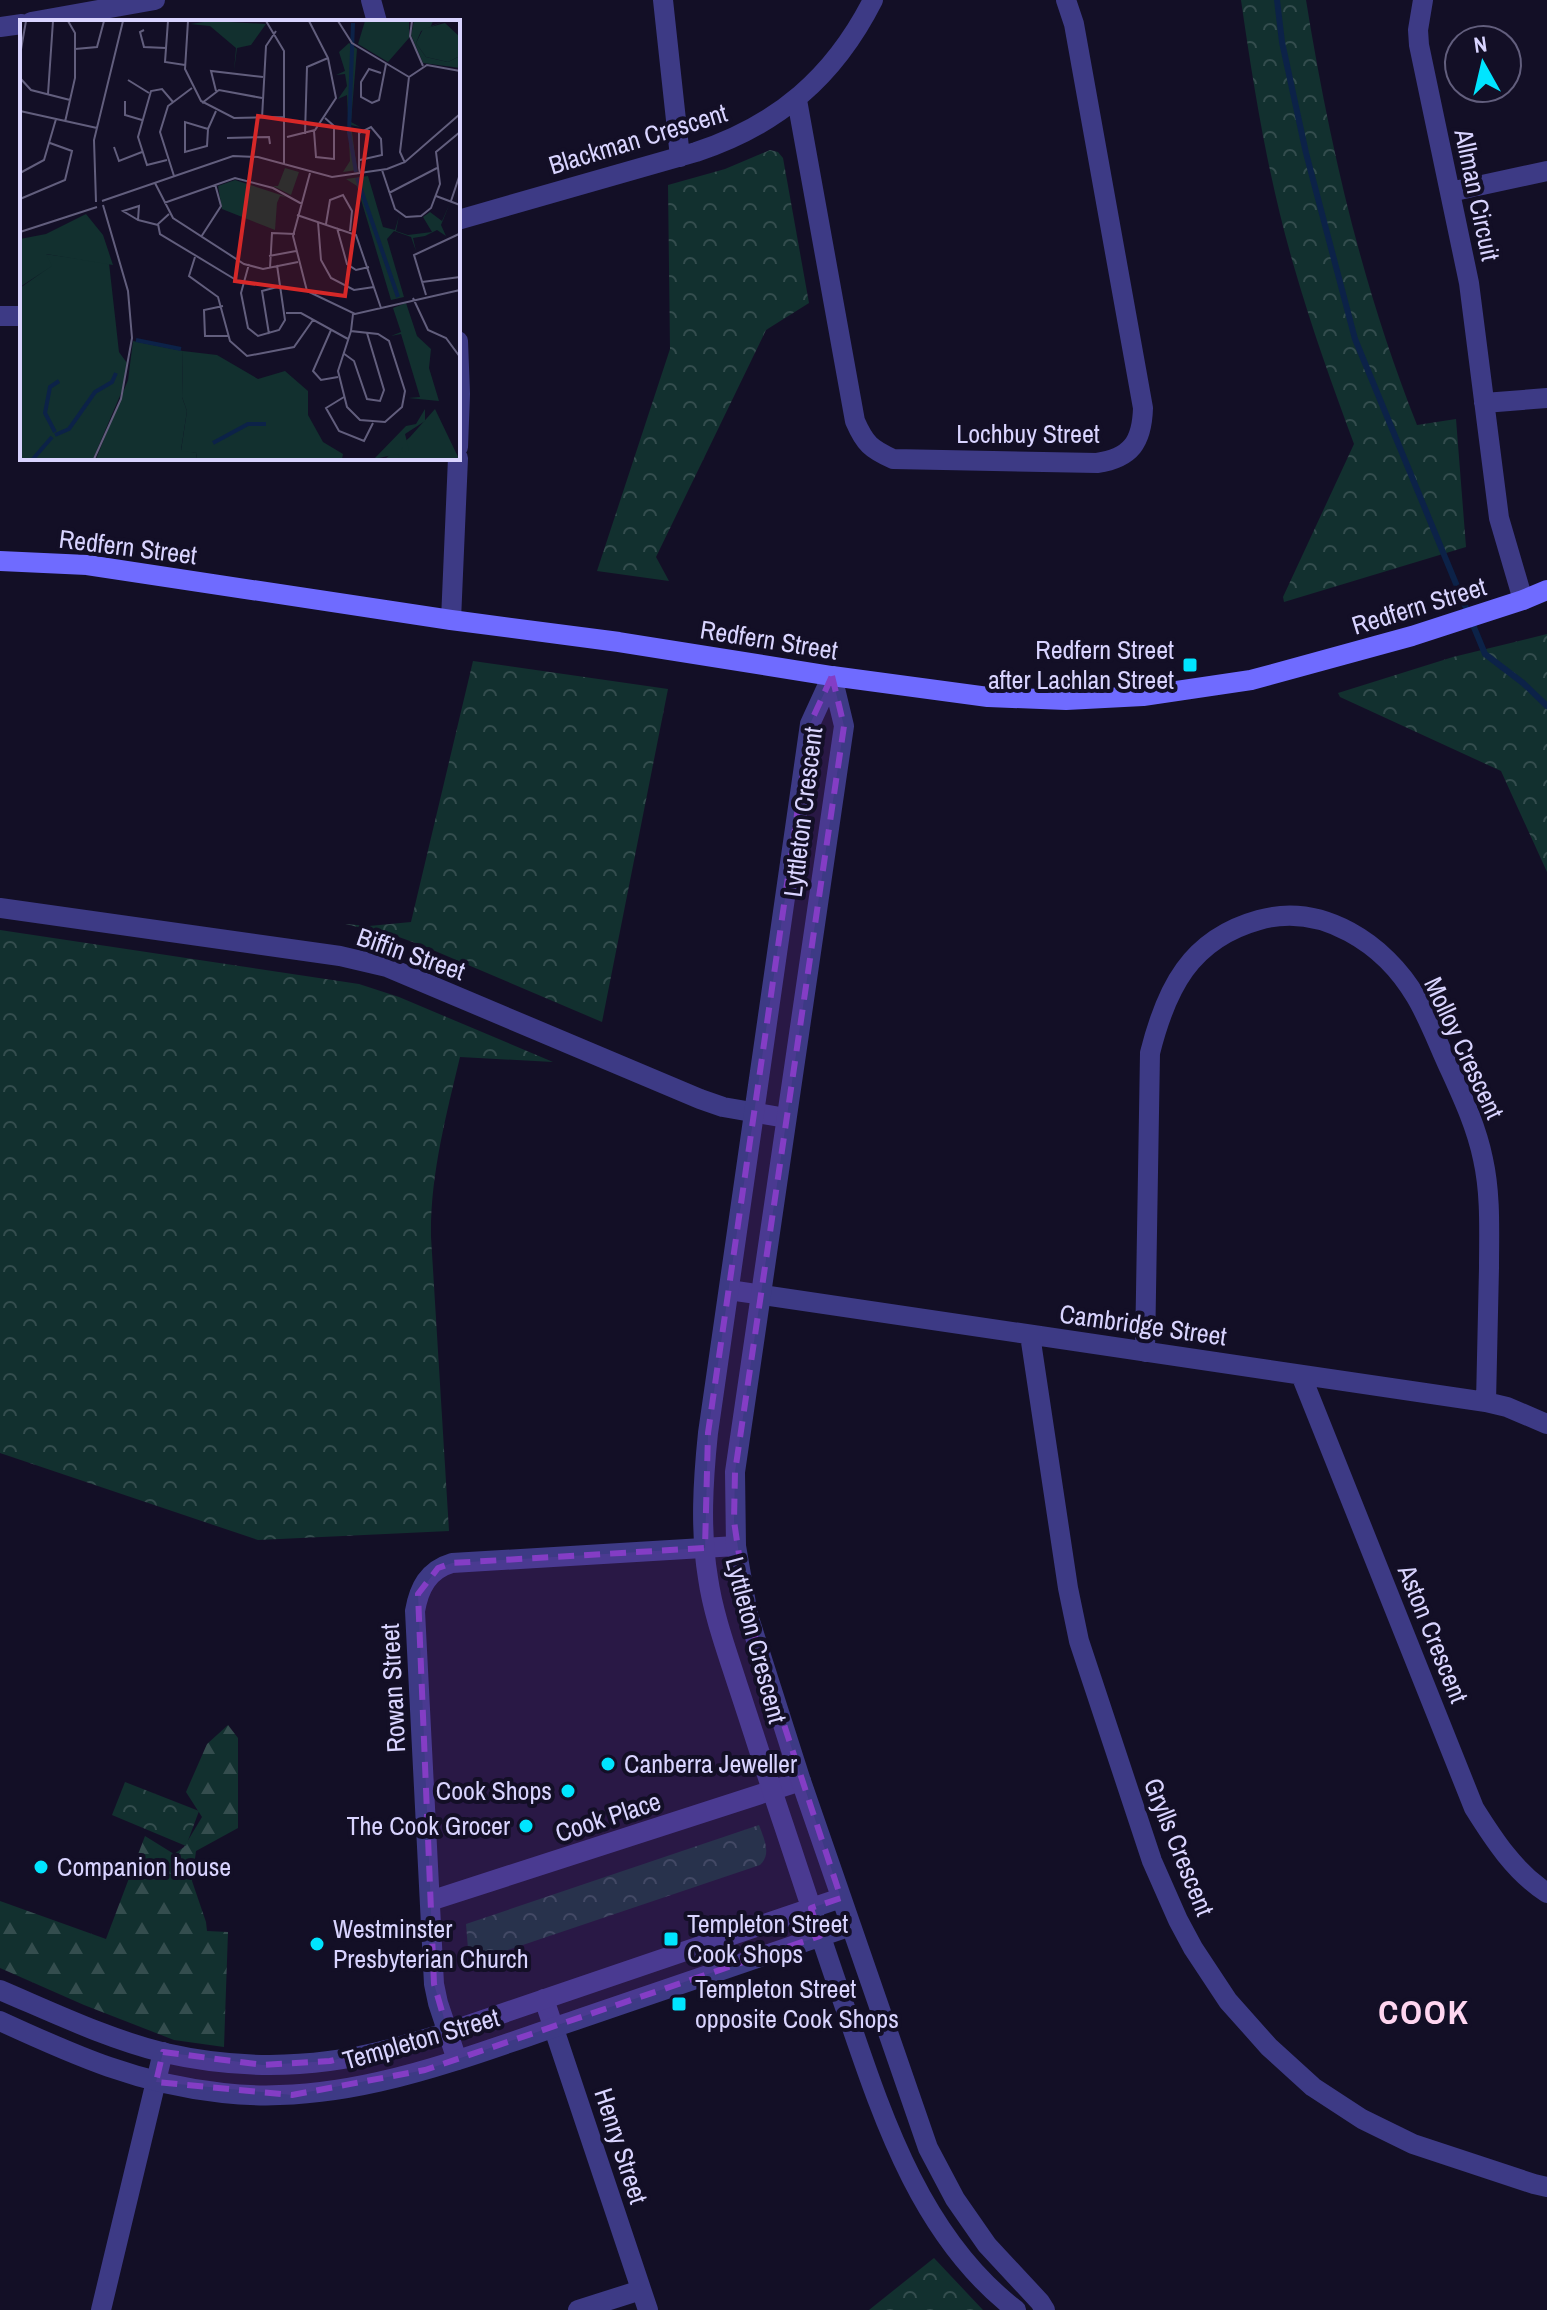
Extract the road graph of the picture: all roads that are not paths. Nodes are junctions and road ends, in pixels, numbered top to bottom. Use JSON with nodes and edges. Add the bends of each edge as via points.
{"nodes":[{"id":1,"x":155,"y":0,"type":"edge"},
{"id":2,"x":371,"y":0,"type":"edge"},
{"id":3,"x":663,"y":0,"type":"edge"},
{"id":4,"x":873,"y":0,"type":"edge"},
{"id":5,"x":1066,"y":0,"type":"edge"},
{"id":6,"x":1423,"y":0,"type":"edge"},
{"id":7,"x":62,"y":8,"type":"edge"},
{"id":8,"x":35,"y":20,"type":"edge"},
{"id":9,"x":376,"y":20,"type":"edge"},
{"id":10,"x":20,"y":24,"type":"edge"},
{"id":11,"x":0,"y":27,"type":"edge"},
{"id":12,"x":797,"y":100,"type":"junction"},
{"id":13,"x":680,"y":157,"type":"junction"},
{"id":14,"x":1547,"y":171,"type":"edge"},
{"id":15,"x":1450,"y":192,"type":"junction"},
{"id":16,"x":460,"y":219,"type":"edge"},
{"id":17,"x":1547,"y":398,"type":"edge"},
{"id":18,"x":1484,"y":403,"type":"junction"},
{"id":19,"x":458,"y":460,"type":"edge"},
{"id":20,"x":0,"y":561,"type":"edge"},
{"id":21,"x":1547,"y":590,"type":"edge"},
{"id":22,"x":1547,"y":596,"type":"edge"},
{"id":23,"x":1523,"y":600,"type":"junction"},
{"id":24,"x":451,"y":620,"type":"junction"},
{"id":25,"x":832,"y":676,"type":"junction"},
{"id":26,"x":0,"y":908,"type":"edge"},
{"id":27,"x":754,"y":1113,"type":"junction"},
{"id":28,"x":786,"y":1118,"type":"junction"},
{"id":29,"x":729,"y":1290,"type":"junction"},
{"id":30,"x":760,"y":1295,"type":"junction"},
{"id":31,"x":1030,"y":1335,"type":"junction"},
{"id":32,"x":1145,"y":1352,"type":"junction"},
{"id":33,"x":1301,"y":1375,"type":"junction"},
{"id":34,"x":1486,"y":1402,"type":"junction"},
{"id":35,"x":1547,"y":1424,"type":"edge"},
{"id":36,"x":736,"y":1546,"type":"junction"},
{"id":37,"x":705,"y":1548,"type":"junction"},
{"id":38,"x":801,"y":1781,"type":"junction"},
{"id":39,"x":772,"y":1791,"type":"junction"},
{"id":40,"x":1547,"y":1893,"type":"edge"},
{"id":41,"x":841,"y":1898,"type":"junction"},
{"id":42,"x":430,"y":1901,"type":"junction"},
{"id":43,"x":811,"y":1908,"type":"junction"},
{"id":44,"x":851,"y":1926,"type":"junction"},
{"id":45,"x":820,"y":1936,"type":"junction"},
{"id":46,"x":0,"y":1990,"type":"edge"},
{"id":47,"x":544,"y":1999,"type":"junction"},
{"id":48,"x":0,"y":2021,"type":"edge"},
{"id":49,"x":554,"y":2027,"type":"junction"},
{"id":50,"x":448,"y":2032,"type":"junction"},
{"id":51,"x":163,"y":2052,"type":"junction"},
{"id":52,"x":457,"y":2060,"type":"junction"},
{"id":53,"x":156,"y":2082,"type":"junction"},
{"id":54,"x":1547,"y":2187,"type":"edge"},
{"id":55,"x":641,"y":2290,"type":"junction"},
{"id":56,"x":101,"y":2310,"type":"edge"},
{"id":57,"x":578,"y":2310,"type":"edge"},
{"id":58,"x":648,"y":2310,"type":"edge"},
{"id":59,"x":1016,"y":2310,"type":"edge"},
{"id":60,"x":1045,"y":2310,"type":"edge"}],
"edges":[{"from":1,"to":7,"type":"street"},
{"from":2,"to":9,"type":"street"},
{"from":3,"to":13,"type":"street"},
{"from":4,"to":12,"type":"street","name":"Blackman Crescent","via":[[845,49]]},
{"from":5,"to":12,"type":"street","name":"Lochbuy Street","via":[[1143,408],[1143,428],[1135,444],[1114,460],[893,459],[873,450],[855,421]]},
{"from":6,"to":15,"type":"street","name":"Allman Circuit","via":[[1419,45]]},
{"from":7,"to":8,"type":"street"},
{"from":10,"to":11,"type":"street"},
{"from":12,"to":13,"type":"street","name":"Blackman Crescent","via":[[759,126]]},
{"from":13,"to":16,"type":"street","name":"Blackman Crescent"},
{"from":14,"to":15,"type":"street"},
{"from":15,"to":18,"type":"street","name":"Allman Circuit","via":[[1469,283]]},
{"from":17,"to":18,"type":"street"},
{"from":18,"to":23,"type":"street","name":"Allman Circuit","via":[[1499,518]]},
{"from":19,"to":24,"type":"street"},
{"from":20,"to":24,"type":"main road","name":"Redfern Street","via":[[87,565]]},
{"from":21,"to":23,"type":"main road","name":"Redfern Street"},
{"from":22,"to":23,"type":"main road","name":"Redfern Street"},
{"from":23,"to":25,"type":"main road","name":"Redfern Street","via":[[1332,660],[1251,680],[1143,696],[988,697]]},
{"from":24,"to":25,"type":"main road","name":"Redfern Street"},
{"from":25,"to":27,"type":"street","name":"Lyttleton Crescent","via":[[810,724]]},
{"from":25,"to":28,"type":"street","name":"Lyttleton Crescent","via":[[844,726]]},
{"from":26,"to":27,"type":"street","name":"Biffin Street","via":[[387,967],[700,1099]]},
{"from":27,"to":28,"type":"street","name":"Biffin Street"},
{"from":27,"to":29,"type":"street","name":"Lyttleton Crescent"},
{"from":28,"to":30,"type":"street","name":"Lyttleton Crescent"},
{"from":29,"to":30,"type":"street","name":"Cambridge Street"},
{"from":29,"to":37,"type":"street","name":"Lyttleton Crescent","via":[[704,1470]]},
{"from":30,"to":31,"type":"street","name":"Cambridge Street"},
{"from":30,"to":36,"type":"street","name":"Lyttleton Crescent","via":[[735,1472]]},
{"from":31,"to":32,"type":"street","name":"Cambridge Street"},
{"from":31,"to":54,"type":"street","name":"Grylls Crescent","via":[[1079,1641],[1152,1861],[1193,1948],[1228,2001],[1313,2087],[1413,2144]]},
{"from":32,"to":33,"type":"street","name":"Cambridge Street"},
{"from":32,"to":34,"type":"street","name":"Molloy Crescent","via":[[1150,1053],[1159,1015],[1186,967],[1211,943],[1240,925],[1288,915],[1352,932],[1394,966],[1417,997],[1472,1119],[1489,1201]]},
{"from":33,"to":34,"type":"street","name":"Cambridge Street"},
{"from":33,"to":40,"type":"street","name":"Aston Crescent","via":[[1474,1808],[1511,1862]]},
{"from":34,"to":35,"type":"street","name":"Cambridge Street"},
{"from":36,"to":37,"type":"street","name":"Rowan Street"},
{"from":36,"to":38,"type":"street","name":"Lyttleton Crescent","via":[[748,1615]]},
{"from":37,"to":39,"type":"street","name":"Lyttleton Crescent","via":[[723,1637]]},
{"from":37,"to":42,"type":"street","name":"Rowan Street","via":[[452,1563],[426,1579],[415,1611]]},
{"from":38,"to":39,"type":"street","name":"Cook Place"},
{"from":38,"to":41,"type":"street","name":"Lyttleton Crescent"},
{"from":39,"to":42,"type":"street","name":"Cook Place"},
{"from":39,"to":43,"type":"street","name":"Lyttleton Crescent"},
{"from":41,"to":43,"type":"street","name":"Templeton Street"},
{"from":41,"to":44,"type":"street","name":"Lyttleton Crescent"},
{"from":42,"to":50,"type":"street","name":"Rowan Street","via":[[434,1984]]},
{"from":43,"to":45,"type":"street","name":"Lyttleton Crescent"},
{"from":43,"to":47,"type":"street","name":"Templeton Street"},
{"from":44,"to":45,"type":"street","name":"Templeton Street"},
{"from":44,"to":60,"type":"street","name":"Lyttleton Crescent","via":[[928,2148],[987,2245]]},
{"from":45,"to":49,"type":"street","name":"Templeton Street"},
{"from":45,"to":59,"type":"street","name":"Lyttleton Crescent","via":[[907,2172],[957,2250]]},
{"from":46,"to":51,"type":"street","name":"Templeton Street","via":[[88,2028]]},
{"from":47,"to":49,"type":"street","name":"Henry Street"},
{"from":47,"to":50,"type":"street","name":"Templeton Street"},
{"from":48,"to":53,"type":"street","name":"Templeton Street"},
{"from":49,"to":52,"type":"street","name":"Templeton Street"},
{"from":49,"to":55,"type":"street","name":"Henry Street"},
{"from":50,"to":51,"type":"street","name":"Templeton Street","via":[[330,2061],[263,2065]]},
{"from":50,"to":52,"type":"street","name":"Rowan Street"},
{"from":51,"to":53,"type":"street"},
{"from":52,"to":53,"type":"street","name":"Templeton Street","via":[[359,2087],[292,2095],[225,2093]]},
{"from":53,"to":56,"type":"street"},
{"from":55,"to":57,"type":"street"},
{"from":55,"to":58,"type":"street","name":"Henry Street"}]}
